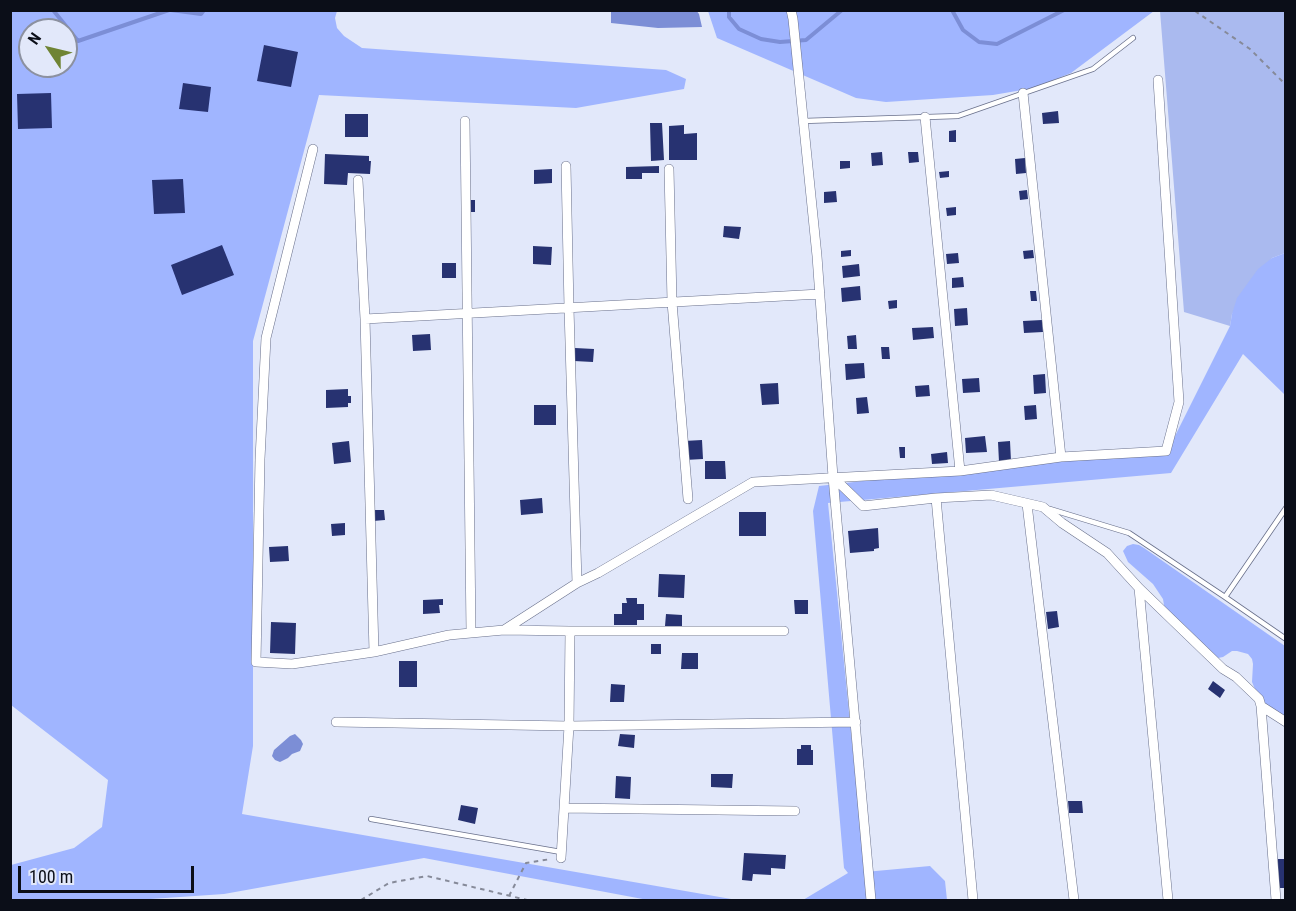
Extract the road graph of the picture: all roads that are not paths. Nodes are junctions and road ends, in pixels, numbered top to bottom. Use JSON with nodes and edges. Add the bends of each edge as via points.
{"nodes":[{"id":1,"x":791,"y":10,"type":"edge"},
{"id":2,"x":1133,"y":38,"type":"dead end"},
{"id":3,"x":1158,"y":80,"type":"dead end"},
{"id":4,"x":1023,"y":93,"type":"junction"},
{"id":5,"x":925,"y":117,"type":"junction"},
{"id":6,"x":465,"y":121,"type":"dead end"},
{"id":7,"x":803,"y":121,"type":"junction"},
{"id":8,"x":313,"y":149,"type":"dead end"},
{"id":9,"x":566,"y":166,"type":"dead end"},
{"id":10,"x":669,"y":169,"type":"dead end"},
{"id":11,"x":358,"y":180,"type":"dead end"},
{"id":12,"x":820,"y":294,"type":"junction"},
{"id":13,"x":672,"y":302,"type":"junction"},
{"id":14,"x":568,"y":308,"type":"junction"},
{"id":15,"x":468,"y":313,"type":"junction"},
{"id":16,"x":365,"y":319,"type":"junction"},
{"id":17,"x":1061,"y":458,"type":"junction"},
{"id":18,"x":960,"y":471,"type":"junction"},
{"id":19,"x":833,"y":477,"type":"junction"},
{"id":20,"x":936,"y":498,"type":"junction"},
{"id":21,"x":688,"y":499,"type":"dead end"},
{"id":22,"x":1028,"y":504,"type":"junction"},
{"id":23,"x":1043,"y":507,"type":"junction"},
{"id":24,"x":1286,"y":508,"type":"edge"},
{"id":25,"x":577,"y":583,"type":"junction"},
{"id":26,"x":1139,"y":588,"type":"junction"},
{"id":27,"x":1225,"y":597,"type":"junction"},
{"id":28,"x":504,"y":630,"type":"junction"},
{"id":29,"x":570,"y":631,"type":"junction"},
{"id":30,"x":784,"y":631,"type":"dead end"},
{"id":31,"x":471,"y":633,"type":"junction"},
{"id":32,"x":1286,"y":639,"type":"edge"},
{"id":33,"x":374,"y":652,"type":"junction"},
{"id":34,"x":1262,"y":706,"type":"junction"},
{"id":35,"x":336,"y":722,"type":"dead end"},
{"id":36,"x":856,"y":722,"type":"junction"},
{"id":37,"x":1286,"y":722,"type":"edge"},
{"id":38,"x":569,"y":726,"type":"junction"},
{"id":39,"x":564,"y":807,"type":"junction"},
{"id":40,"x":795,"y":811,"type":"dead end"},
{"id":41,"x":371,"y":819,"type":"dead end"},
{"id":42,"x":561,"y":855,"type":"joint"},
{"id":43,"x":871,"y":900,"type":"edge"},
{"id":44,"x":973,"y":900,"type":"edge"},
{"id":45,"x":1074,"y":900,"type":"edge"},
{"id":46,"x":1168,"y":900,"type":"edge"},
{"id":47,"x":1276,"y":900,"type":"edge"}],
"edges":[{"from":1,"to":7,"type":"street"},
{"from":2,"to":4,"type":"lane","via":[[1093,69]]},
{"from":3,"to":17,"type":"street","via":[[1179,402],[1166,451]]},
{"from":4,"to":5,"type":"lane","via":[[958,116]]},
{"from":4,"to":17,"type":"street"},
{"from":5,"to":7,"type":"lane"},
{"from":5,"to":18,"type":"street"},
{"from":6,"to":15,"type":"street"},
{"from":7,"to":12,"type":"street"},
{"from":8,"to":33,"type":"street","via":[[267,338],[256,662],[292,664]]},
{"from":9,"to":14,"type":"street"},
{"from":10,"to":13,"type":"street"},
{"from":11,"to":16,"type":"street"},
{"from":12,"to":13,"type":"street"},
{"from":12,"to":19,"type":"street"},
{"from":13,"to":14,"type":"street"},
{"from":13,"to":21,"type":"street"},
{"from":14,"to":15,"type":"street"},
{"from":14,"to":25,"type":"street"},
{"from":15,"to":16,"type":"street"},
{"from":15,"to":31,"type":"street"},
{"from":16,"to":33,"type":"street"},
{"from":17,"to":18,"type":"street"},
{"from":18,"to":19,"type":"street"},
{"from":19,"to":20,"type":"street","via":[[863,506]]},
{"from":19,"to":25,"type":"street","via":[[753,482]]},
{"from":19,"to":36,"type":"street"},
{"from":20,"to":22,"type":"street","via":[[991,495]]},
{"from":20,"to":44,"type":"street"},
{"from":22,"to":23,"type":"street"},
{"from":22,"to":45,"type":"street"},
{"from":23,"to":26,"type":"street","via":[[1107,553]]},
{"from":23,"to":27,"type":"lane","via":[[1130,533]]},
{"from":24,"to":27,"type":"lane"},
{"from":25,"to":28,"type":"street"},
{"from":26,"to":34,"type":"street"},
{"from":26,"to":46,"type":"street"},
{"from":27,"to":32,"type":"lane"},
{"from":28,"to":29,"type":"street"},
{"from":28,"to":31,"type":"street"},
{"from":29,"to":30,"type":"street"},
{"from":29,"to":38,"type":"street"},
{"from":31,"to":33,"type":"street"},
{"from":34,"to":37,"type":"street"},
{"from":34,"to":47,"type":"street"},
{"from":35,"to":38,"type":"street"},
{"from":36,"to":38,"type":"street"},
{"from":36,"to":43,"type":"street"},
{"from":38,"to":39,"type":"street"},
{"from":39,"to":40,"type":"street"},
{"from":39,"to":42,"type":"street"},
{"from":41,"to":42,"type":"lane"}]}
